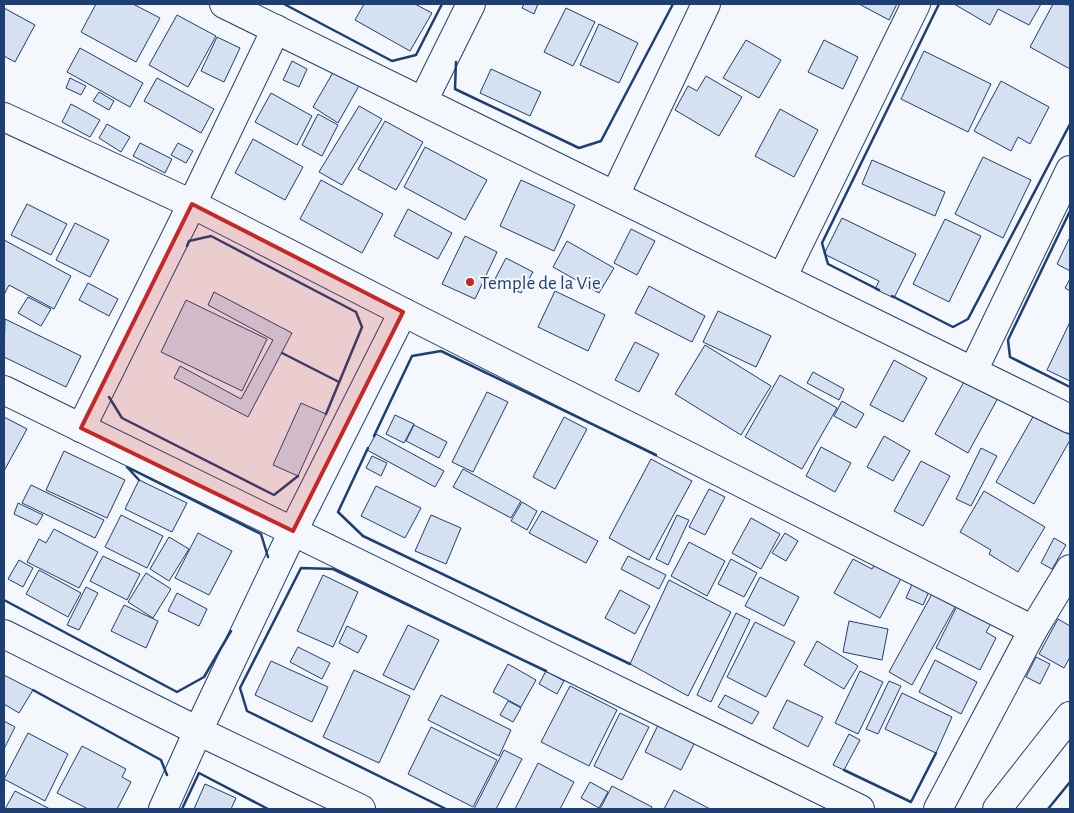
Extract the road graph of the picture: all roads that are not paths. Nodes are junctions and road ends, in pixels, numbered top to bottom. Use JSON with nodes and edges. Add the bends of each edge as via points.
{"nodes":[{"id":1,"x":471,"y":4,"type":"edge"},
{"id":2,"x":706,"y":4,"type":"edge"},
{"id":3,"x":916,"y":4,"type":"edge"},
{"id":4,"x":236,"y":6,"type":"edge"},
{"id":5,"x":276,"y":29,"type":"junction"},
{"id":6,"x":423,"y":101,"type":"junction"},
{"id":7,"x":4,"y":117,"type":"edge"},
{"id":8,"x":1070,"y":170,"type":"edge"},
{"id":9,"x":615,"y":195,"type":"junction"},
{"id":10,"x":192,"y":204,"type":"junction"},
{"id":11,"x":782,"y":278,"type":"junction"},
{"id":12,"x":403,"y":312,"type":"junction"},
{"id":13,"x":973,"y":371,"type":"junction"},
{"id":14,"x":4,"y":390,"type":"edge"},
{"id":15,"x":1070,"y":419,"type":"edge"},
{"id":16,"x":81,"y":428,"type":"junction"},
{"id":17,"x":293,"y":531,"type":"junction"},
{"id":18,"x":1070,"y":570,"type":"edge"},
{"id":19,"x":1033,"y":630,"type":"junction"},
{"id":20,"x":4,"y":634,"type":"edge"},
{"id":21,"x":1070,"y":716,"type":"edge"},
{"id":22,"x":198,"y":731,"type":"junction"},
{"id":23,"x":357,"y":808,"type":"edge"},
{"id":24,"x":163,"y":809,"type":"edge"},
{"id":25,"x":860,"y":809,"type":"edge"},
{"id":26,"x":938,"y":809,"type":"edge"},
{"id":27,"x":997,"y":809,"type":"edge"}],
"edges":[{"from":1,"to":6,"type":"street"},
{"from":2,"to":9,"type":"street"},
{"from":3,"to":11,"type":"street"},
{"from":4,"to":5,"type":"street"},
{"from":5,"to":6,"type":"street"},
{"from":5,"to":10,"type":"street"},
{"from":6,"to":9,"type":"street"},
{"from":7,"to":10,"type":"street"},
{"from":8,"to":13,"type":"street"},
{"from":9,"to":11,"type":"street"},
{"from":10,"to":12,"type":"street"},
{"from":10,"to":16,"type":"street"},
{"from":11,"to":13,"type":"street"},
{"from":12,"to":17,"type":"street"},
{"from":12,"to":19,"type":"street"},
{"from":13,"to":15,"type":"street"},
{"from":14,"to":16,"type":"street"},
{"from":16,"to":17,"type":"street"},
{"from":17,"to":22,"type":"street"},
{"from":17,"to":25,"type":"street"},
{"from":18,"to":19,"type":"street"},
{"from":19,"to":26,"type":"street"},
{"from":20,"to":22,"type":"street"},
{"from":21,"to":27,"type":"street"},
{"from":22,"to":23,"type":"street"},
{"from":22,"to":24,"type":"street"}]}
